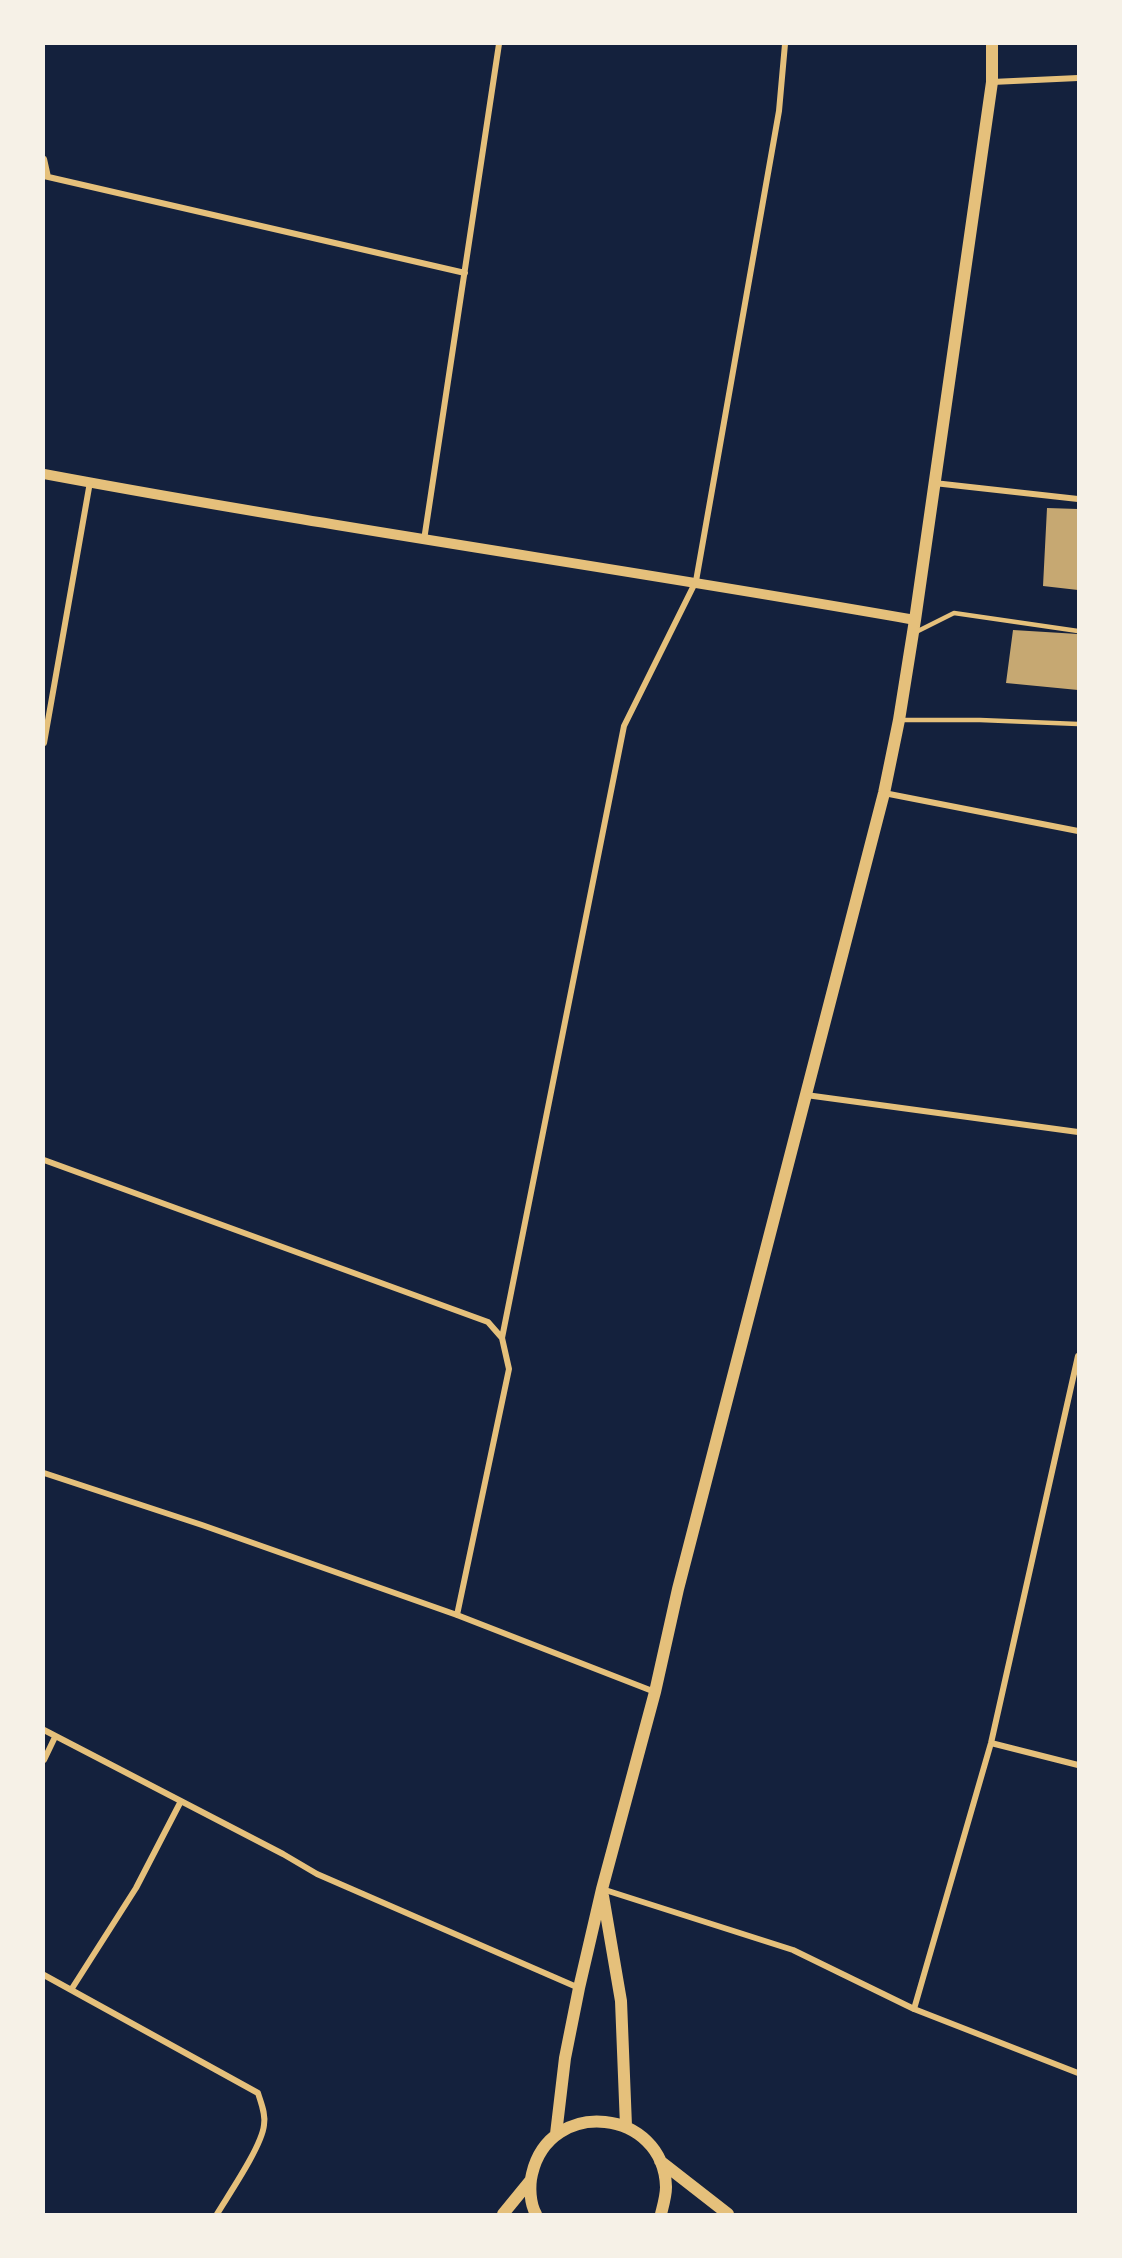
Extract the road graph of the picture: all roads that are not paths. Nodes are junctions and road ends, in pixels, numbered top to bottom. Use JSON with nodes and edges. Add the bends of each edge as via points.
{"nodes":[{"id":1,"x":499,"y":44,"type":"edge"},
{"id":2,"x":784,"y":44,"type":"edge"},
{"id":3,"x":992,"y":44,"type":"edge"},
{"id":4,"x":1078,"y":78,"type":"edge"},
{"id":5,"x":992,"y":82,"type":"junction"},
{"id":6,"x":44,"y":159,"type":"edge"},
{"id":7,"x":46,"y":176,"type":"edge"},
{"id":8,"x":465,"y":273,"type":"junction"},
{"id":9,"x":44,"y":474,"type":"edge"},
{"id":10,"x":90,"y":482,"type":"junction"},
{"id":11,"x":934,"y":483,"type":"junction"},
{"id":12,"x":1078,"y":499,"type":"edge"},
{"id":13,"x":424,"y":540,"type":"junction"},
{"id":14,"x":696,"y":581,"type":"junction"},
{"id":15,"x":915,"y":620,"type":"junction"},
{"id":16,"x":1078,"y":631,"type":"edge"},
{"id":17,"x":913,"y":633,"type":"junction"},
{"id":18,"x":899,"y":720,"type":"junction"},
{"id":19,"x":1078,"y":724,"type":"edge"},
{"id":20,"x":44,"y":743,"type":"edge"},
{"id":21,"x":884,"y":793,"type":"junction"},
{"id":22,"x":1078,"y":831,"type":"edge"},
{"id":23,"x":806,"y":1095,"type":"junction"},
{"id":24,"x":1078,"y":1132,"type":"edge"},
{"id":25,"x":44,"y":1160,"type":"edge"},
{"id":26,"x":502,"y":1338,"type":"junction"},
{"id":27,"x":1078,"y":1356,"type":"edge"},
{"id":28,"x":44,"y":1473,"type":"edge"},
{"id":29,"x":457,"y":1615,"type":"junction"},
{"id":30,"x":655,"y":1692,"type":"junction"},
{"id":31,"x":44,"y":1730,"type":"edge"},
{"id":32,"x":55,"y":1737,"type":"junction"},
{"id":33,"x":991,"y":1743,"type":"junction"},
{"id":34,"x":44,"y":1760,"type":"edge"},
{"id":35,"x":1078,"y":1765,"type":"edge"},
{"id":36,"x":181,"y":1801,"type":"junction"},
{"id":37,"x":602,"y":1889,"type":"junction"},
{"id":38,"x":44,"y":1975,"type":"edge"},
{"id":39,"x":579,"y":1988,"type":"junction"},
{"id":40,"x":71,"y":1990,"type":"junction"},
{"id":41,"x":914,"y":2009,"type":"junction"},
{"id":42,"x":1078,"y":2073,"type":"edge"},
{"id":43,"x":626,"y":2126,"type":"junction"},
{"id":44,"x":556,"y":2134,"type":"junction"},
{"id":45,"x":660,"y":2161,"type":"junction"},
{"id":46,"x":530,"y":2181,"type":"junction"},
{"id":47,"x":218,"y":2214,"type":"edge"},
{"id":48,"x":503,"y":2214,"type":"edge"},
{"id":49,"x":536,"y":2214,"type":"edge"},
{"id":50,"x":661,"y":2214,"type":"edge"},
{"id":51,"x":728,"y":2214,"type":"edge"}],
"edges":[{"from":1,"to":8,"type":"street"},
{"from":2,"to":14,"type":"street","via":[[779,111]]},
{"from":3,"to":5,"type":"main road"},
{"from":4,"to":5,"type":"street"},
{"from":5,"to":11,"type":"main road"},
{"from":6,"to":7,"type":"street"},
{"from":7,"to":8,"type":"street"},
{"from":8,"to":13,"type":"street"},
{"from":9,"to":10,"type":"street"},
{"from":10,"to":13,"type":"street"},
{"from":10,"to":20,"type":"street"},
{"from":11,"to":12,"type":"street"},
{"from":11,"to":15,"type":"main road"},
{"from":13,"to":14,"type":"street"},
{"from":14,"to":15,"type":"street"},
{"from":14,"to":26,"type":"street","via":[[624,726]]},
{"from":15,"to":17,"type":"main road"},
{"from":16,"to":17,"type":"lane","via":[[954,613]]},
{"from":17,"to":18,"type":"main road"},
{"from":18,"to":19,"type":"lane"},
{"from":18,"to":21,"type":"main road"},
{"from":21,"to":22,"type":"street"},
{"from":21,"to":23,"type":"main road"},
{"from":23,"to":24,"type":"street"},
{"from":23,"to":30,"type":"main road","via":[[678,1588]]},
{"from":25,"to":26,"type":"street","via":[[488,1322]]},
{"from":26,"to":29,"type":"street","via":[[509,1369]]},
{"from":27,"to":33,"type":"street"},
{"from":28,"to":29,"type":"street"},
{"from":29,"to":30,"type":"street"},
{"from":30,"to":37,"type":"main road"},
{"from":31,"to":32,"type":"street"},
{"from":32,"to":34,"type":"street"},
{"from":32,"to":36,"type":"street"},
{"from":33,"to":35,"type":"street"},
{"from":33,"to":41,"type":"street"},
{"from":36,"to":39,"type":"street","via":[[317,1874]]},
{"from":36,"to":40,"type":"street","via":[[136,1888]]},
{"from":37,"to":39,"type":"main road"},
{"from":37,"to":41,"type":"street","via":[[793,1950]]},
{"from":37,"to":43,"type":"main road","via":[[621,2001]]},
{"from":38,"to":40,"type":"street"},
{"from":39,"to":44,"type":"main road"},
{"from":40,"to":47,"type":"street","via":[[258,2093],[264,2112],[259,2143]]},
{"from":41,"to":42,"type":"street"},
{"from":43,"to":44,"type":"main road","via":[[590,2121],[571,2125]]},
{"from":43,"to":45,"type":"main road","via":[[646,2140]]},
{"from":44,"to":46,"type":"main road","via":[[534,2163]]},
{"from":45,"to":50,"type":"main road","via":[[666,2187]]},
{"from":45,"to":51,"type":"main road"},
{"from":46,"to":48,"type":"main road"},
{"from":46,"to":49,"type":"main road"}]}
